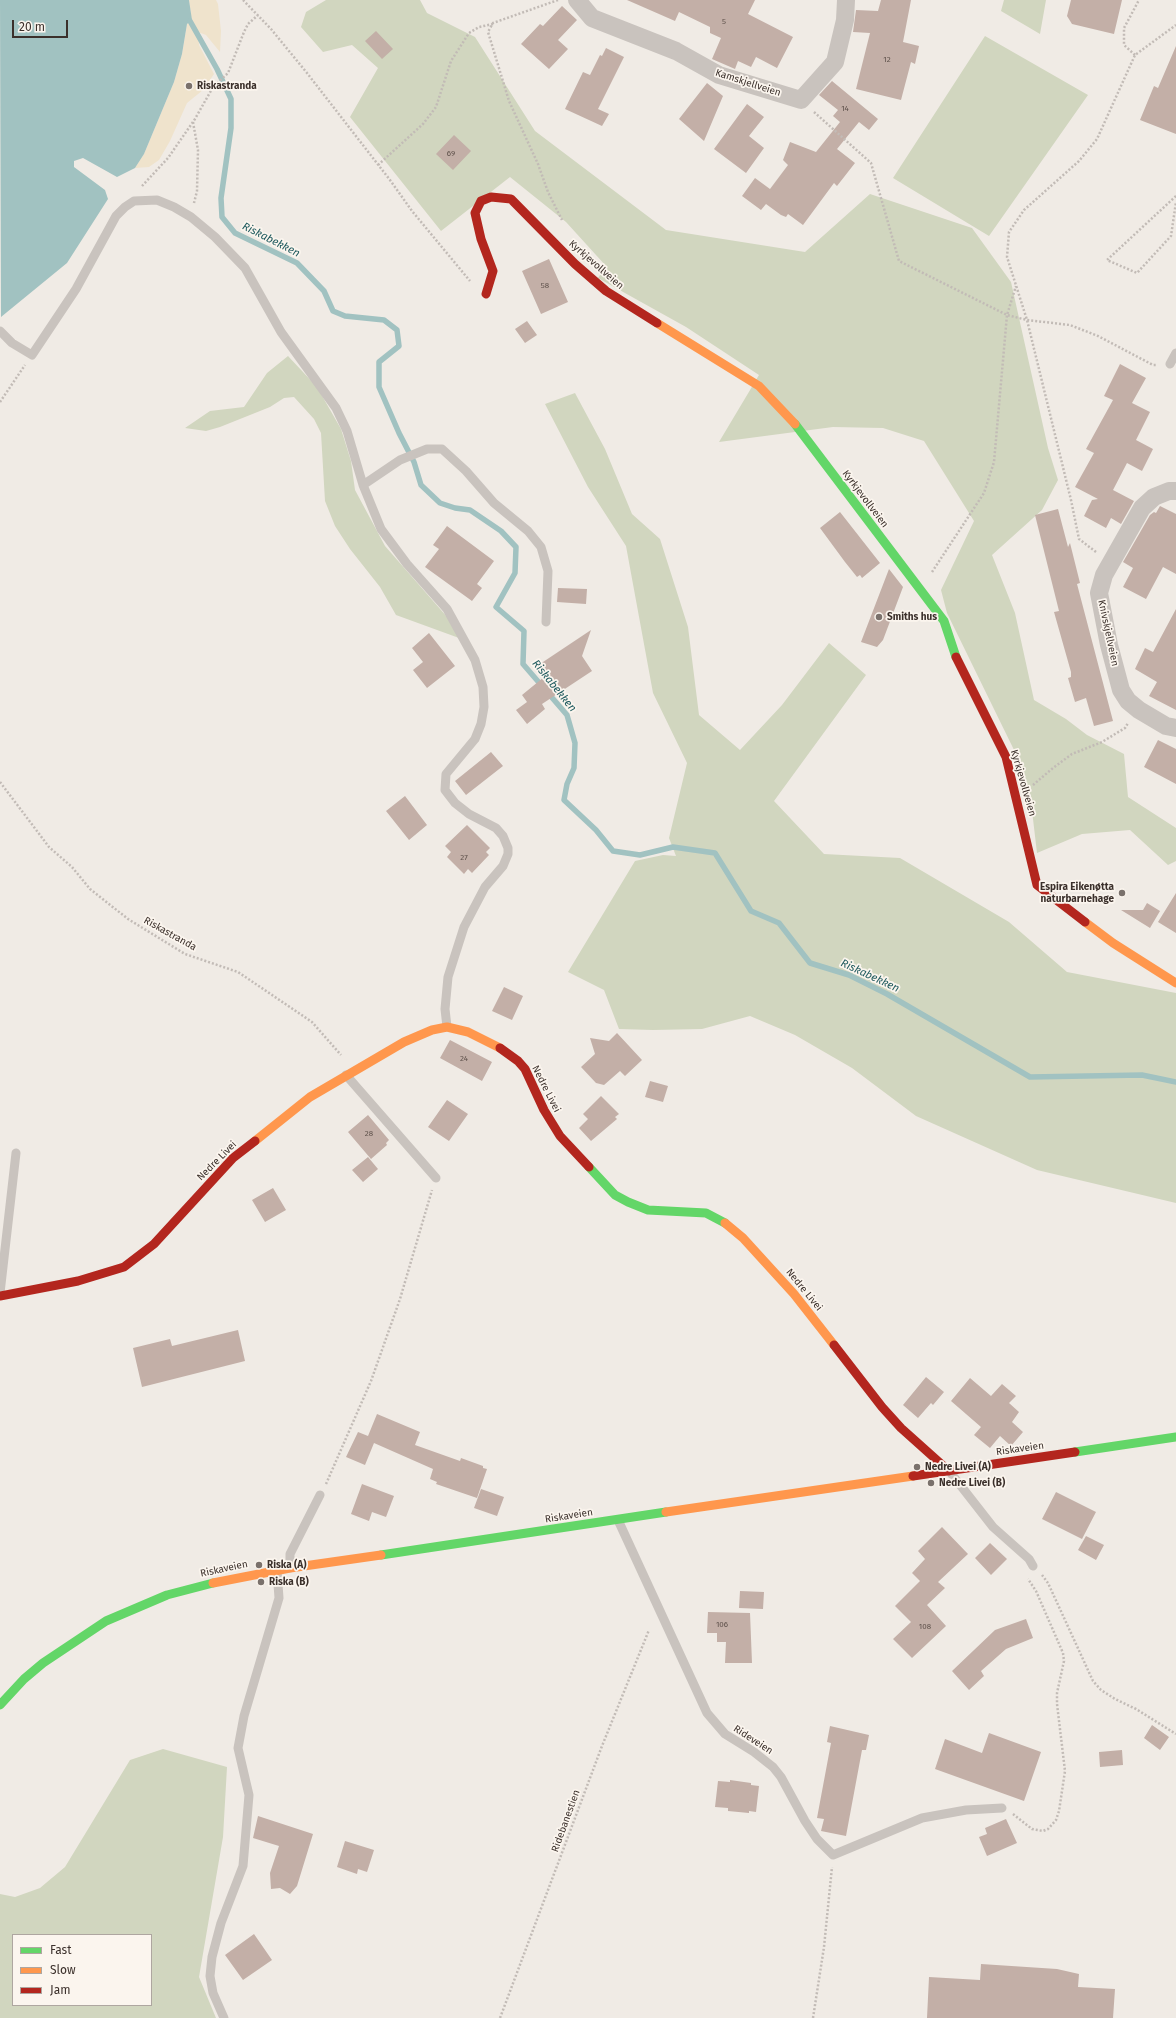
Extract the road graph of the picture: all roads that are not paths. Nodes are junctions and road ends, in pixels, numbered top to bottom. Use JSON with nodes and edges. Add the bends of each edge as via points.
{"nodes":[{"id":1,"x":577,"y":0,"type":"edge"},
{"id":2,"x":846,"y":0,"type":"edge"},
{"id":3,"x":486,"y":294,"type":"road end"},
{"id":4,"x":0,"y":331,"type":"edge"},
{"id":5,"x":1176,"y":353,"type":"edge"},
{"id":6,"x":1170,"y":364,"type":"road end"},
{"id":7,"x":363,"y":485,"type":"junction"},
{"id":8,"x":1176,"y":491,"type":"edge"},
{"id":9,"x":546,"y":622,"type":"dead end"},
{"id":10,"x":1176,"y":728,"type":"edge"},
{"id":11,"x":1176,"y":983,"type":"edge"},
{"id":12,"x":447,"y":1027,"type":"junction"},
{"id":13,"x":346,"y":1075,"type":"junction"},
{"id":14,"x":16,"y":1153,"type":"dead end"},
{"id":15,"x":436,"y":1178,"type":"road end"},
{"id":16,"x":0,"y":1294,"type":"edge"},
{"id":17,"x":1176,"y":1437,"type":"edge"},
{"id":18,"x":949,"y":1471,"type":"junction"},
{"id":19,"x":320,"y":1495,"type":"road end"},
{"id":20,"x":618,"y":1520,"type":"junction"},
{"id":21,"x":1033,"y":1566,"type":"road end"},
{"id":22,"x":290,"y":1568,"type":"junction"},
{"id":23,"x":277,"y":1570,"type":"junction"},
{"id":24,"x":0,"y":1705,"type":"edge"},
{"id":25,"x":1002,"y":1808,"type":"road end"},
{"id":26,"x":224,"y":2018,"type":"edge"}],
"edges":[{"from":1,"to":2,"type":"street","name":"Kamskjellveien","via":[[592,18],[676,51],[718,75],[801,100],[835,62],[845,20]]},
{"from":3,"to":11,"type":"street","name":"Kyrkjevollveien","via":[[493,271],[475,213],[481,201],[491,197],[511,199],[575,264],[606,291],[760,386],[794,422],[944,621],[957,661],[1006,757],[1037,885],[1113,943]]},
{"from":4,"to":7,"type":"lane","via":[[12,343],[32,355],[76,289],[116,216],[125,206],[134,202],[157,200],[174,207],[215,237],[245,268],[281,332],[336,408],[354,449]]},
{"from":5,"to":6,"type":"lane"},
{"from":7,"to":9,"type":"lane","via":[[405,457],[427,448],[442,449],[466,471],[494,504],[528,531],[541,547],[548,570]]},
{"from":7,"to":12,"type":"lane","via":[[381,529],[407,564],[448,609],[475,660],[483,687],[484,707],[474,739],[446,774],[445,790],[460,806],[496,828],[508,848],[503,866],[485,887],[464,927],[448,977],[445,1009]]},
{"from":8,"to":10,"type":"street","name":"Knivskjellveien","via":[[1154,497],[1142,508],[1104,575],[1099,593],[1121,690],[1128,701],[1139,710],[1166,726]]},
{"from":12,"to":13,"type":"street","name":"Nedre Livei","via":[[420,1034]]},
{"from":12,"to":18,"type":"street","name":"Nedre Livei","via":[[468,1032],[496,1045],[518,1061],[525,1069],[544,1110],[560,1136],[615,1195],[648,1210],[706,1213],[726,1224],[743,1238],[794,1294],[882,1407],[901,1428]]},
{"from":13,"to":15,"type":"lane"},
{"from":13,"to":16,"type":"street","name":"Nedre Livei","via":[[310,1097],[233,1158],[154,1244],[124,1267],[78,1281]]},
{"from":14,"to":16,"type":"lane"},
{"from":17,"to":18,"type":"street","name":"Riskaveien"},
{"from":18,"to":20,"type":"street","name":"Riskaveien"},
{"from":18,"to":21,"type":"lane","via":[[993,1527],[1029,1559]]},
{"from":19,"to":22,"type":"lane","via":[[290,1554]]},
{"from":20,"to":22,"type":"street","name":"Riskaveien"},
{"from":20,"to":25,"type":"lane","name":"Rideveien","via":[[707,1713],[725,1734],[773,1767],[817,1839],[833,1855],[922,1818],[966,1810]]},
{"from":22,"to":23,"type":"street","name":"Riskaveien"},
{"from":23,"to":24,"type":"street","name":"Riskaveien","via":[[191,1588],[106,1621],[43,1663]]},
{"from":23,"to":26,"type":"lane","via":[[279,1598],[244,1716],[238,1748],[249,1795],[243,1866],[221,1923],[212,1957],[213,1993]]}]}
